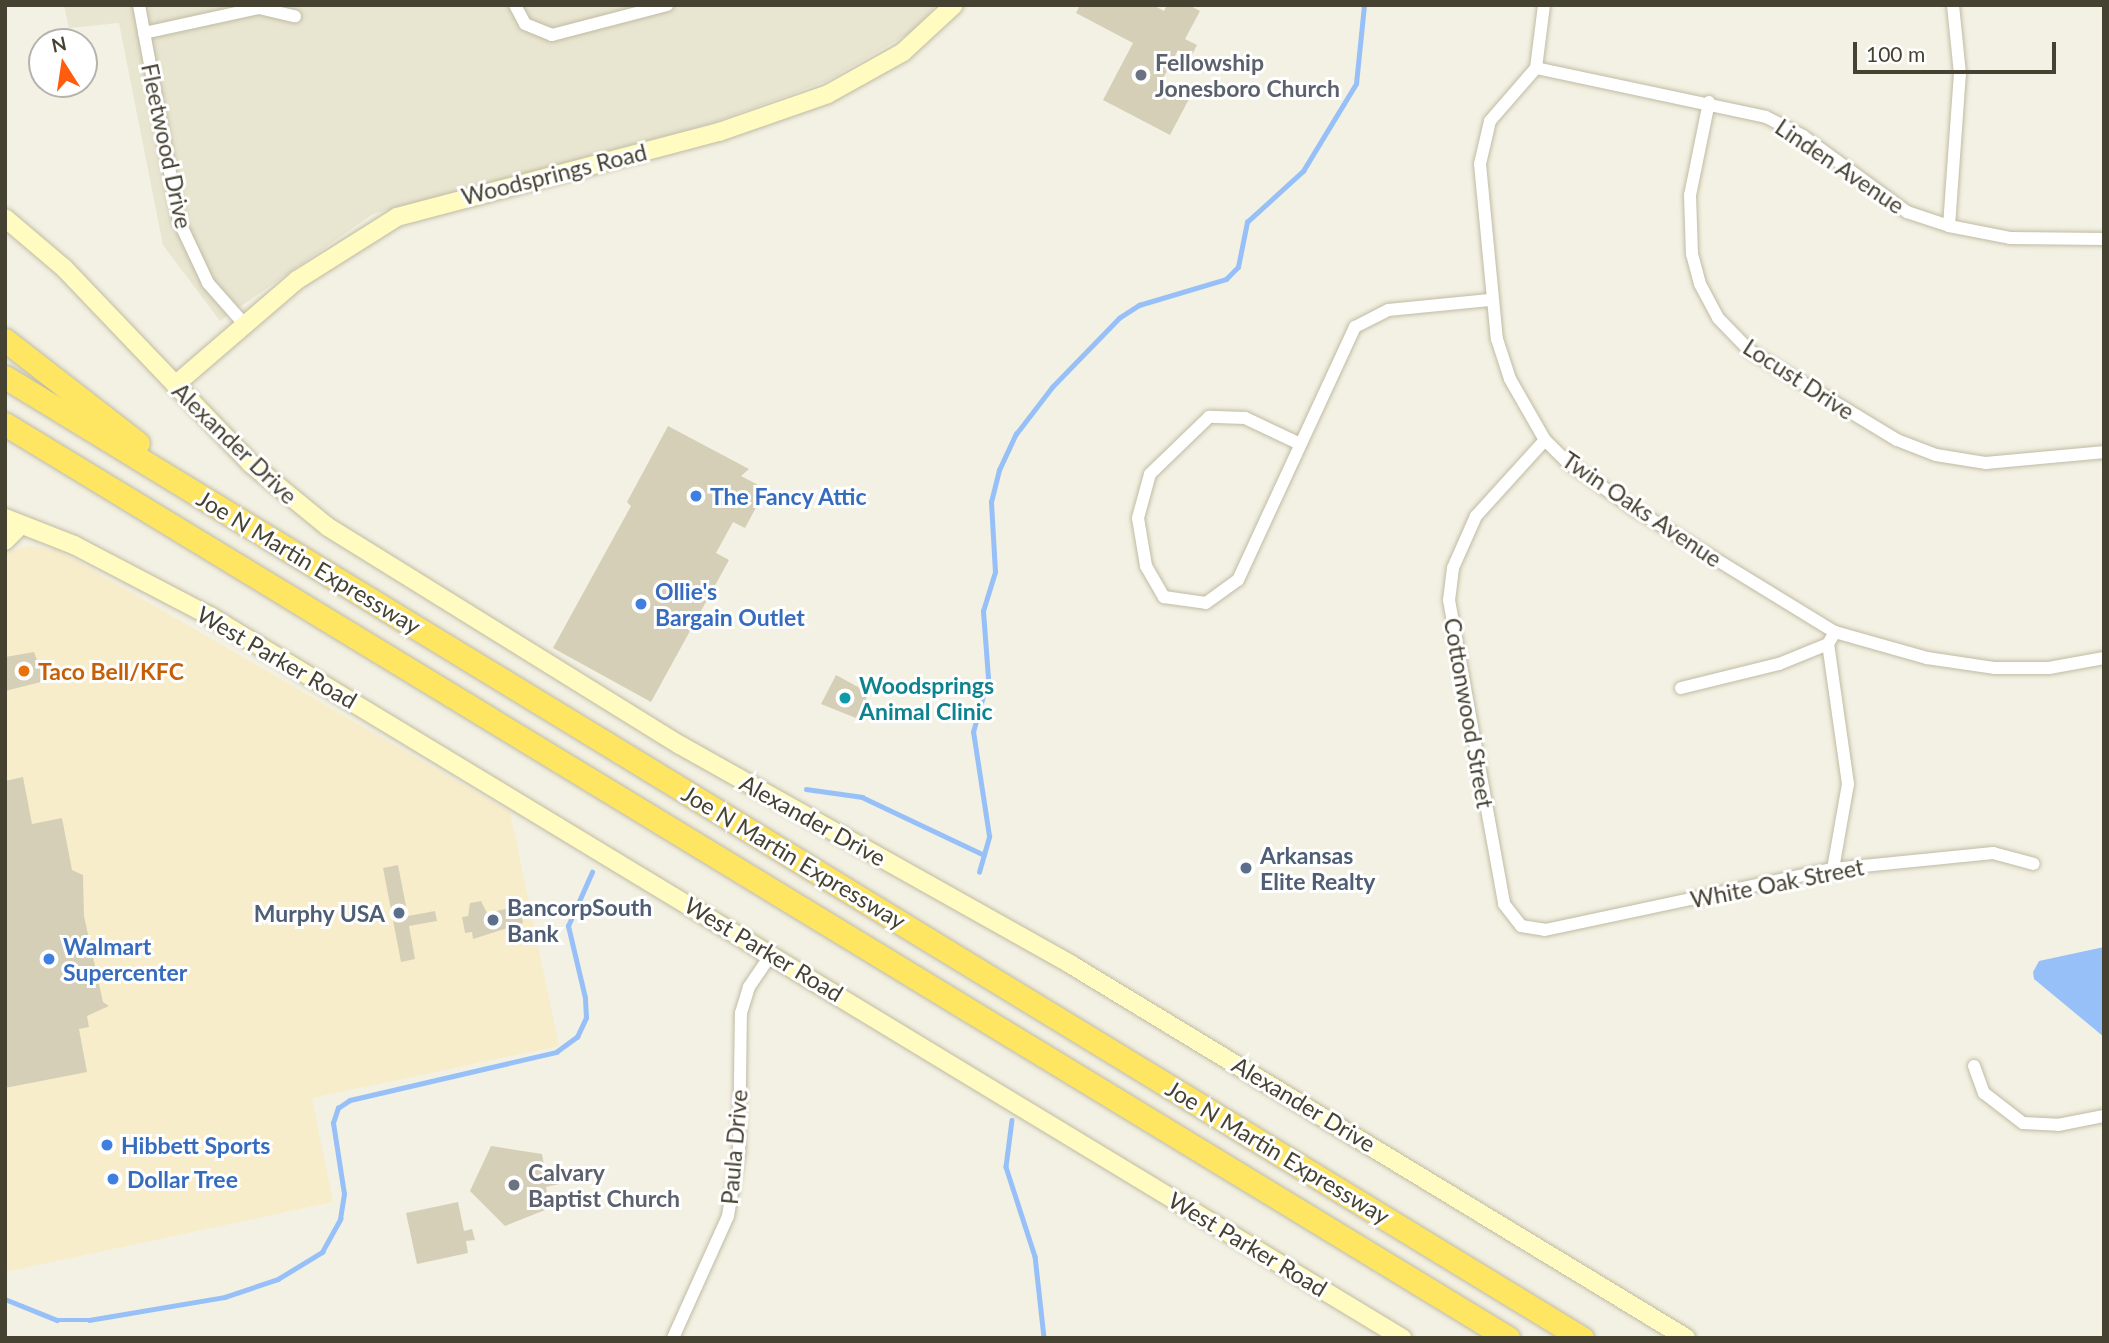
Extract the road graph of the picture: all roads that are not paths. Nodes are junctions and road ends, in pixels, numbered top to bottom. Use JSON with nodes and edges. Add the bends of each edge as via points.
{"nodes":[{"id":1,"x":139,"y":5,"type":"edge"},
{"id":2,"x":515,"y":5,"type":"edge"},
{"id":3,"x":667,"y":5,"type":"edge"},
{"id":4,"x":954,"y":5,"type":"edge"},
{"id":5,"x":1544,"y":5,"type":"edge"},
{"id":6,"x":1953,"y":5,"type":"edge"},
{"id":7,"x":295,"y":16,"type":"dead end"},
{"id":8,"x":144,"y":33,"type":"junction"},
{"id":9,"x":1536,"y":68,"type":"junction"},
{"id":10,"x":1709,"y":102,"type":"junction"},
{"id":11,"x":5,"y":218,"type":"edge"},
{"id":12,"x":1949,"y":226,"type":"junction"},
{"id":13,"x":2104,"y":239,"type":"edge"},
{"id":14,"x":1490,"y":300,"type":"junction"},
{"id":15,"x":245,"y":325,"type":"junction"},
{"id":16,"x":5,"y":340,"type":"edge"},
{"id":17,"x":5,"y":377,"type":"edge"},
{"id":18,"x":175,"y":385,"type":"junction"},
{"id":19,"x":5,"y":424,"type":"edge"},
{"id":20,"x":1545,"y":440,"type":"junction"},
{"id":21,"x":1298,"y":443,"type":"junction"},
{"id":22,"x":2104,"y":452,"type":"edge"},
{"id":23,"x":232,"y":516,"type":"junction"},
{"id":24,"x":13,"y":521,"type":"edge"},
{"id":25,"x":5,"y":541,"type":"edge"},
{"id":26,"x":1835,"y":632,"type":"junction"},
{"id":27,"x":1828,"y":644,"type":"junction"},
{"id":28,"x":2104,"y":658,"type":"edge"},
{"id":29,"x":1681,"y":688,"type":"dead end"},
{"id":30,"x":2034,"y":864,"type":"dead end"},
{"id":31,"x":1833,"y":869,"type":"junction"},
{"id":32,"x":1521,"y":926,"type":"joint"},
{"id":33,"x":772,"y":953,"type":"junction"},
{"id":34,"x":1974,"y":1066,"type":"dead end"},
{"id":35,"x":2104,"y":1116,"type":"edge"},
{"id":36,"x":673,"y":1338,"type":"edge"},
{"id":37,"x":1402,"y":1338,"type":"edge"},
{"id":38,"x":1508,"y":1338,"type":"edge"},
{"id":39,"x":1582,"y":1338,"type":"edge"},
{"id":40,"x":1686,"y":1338,"type":"edge"}],
"edges":[{"from":1,"to":8,"type":"street","name":"Fleetwood Drive"},
{"from":2,"to":3,"type":"street","via":[[534,29],[561,34]]},
{"from":4,"to":15,"type":"street","name":"Woodsprings Road","via":[[903,52],[828,94],[719,132],[397,217],[297,280]]},
{"from":5,"to":9,"type":"street"},
{"from":6,"to":12,"type":"street","via":[[1960,74]]},
{"from":7,"to":8,"type":"street","via":[[259,8]]},
{"from":8,"to":15,"type":"street","name":"Fleetwood Drive","via":[[187,245],[208,283]]},
{"from":9,"to":10,"type":"street","name":"Linden Avenue"},
{"from":9,"to":14,"type":"street","name":"Twin Oaks Avenue","via":[[1490,121],[1483,140],[1481,199]]},
{"from":10,"to":12,"type":"street","name":"Linden Avenue","via":[[1789,128],[1907,212]]},
{"from":10,"to":22,"type":"street","name":"Locust Drive","via":[[1689,195],[1692,254],[1714,311],[1750,351],[1897,440],[1936,456],[1996,463]]},
{"from":11,"to":18,"type":"street","name":"Alexander Drive","via":[[64,268]]},
{"from":12,"to":13,"type":"street","name":"Linden Avenue","via":[[2010,239]]},
{"from":14,"to":20,"type":"street","name":"Twin Oaks Avenue","via":[[1510,379]]},
{"from":14,"to":21,"type":"street","via":[[1401,307],[1363,321]]},
{"from":15,"to":18,"type":"street","name":"Woodsprings Road"},
{"from":16,"to":23,"type":"highway"},
{"from":17,"to":23,"type":"highway","name":"Joe N Martin Expressway"},
{"from":18,"to":40,"type":"street","name":"Alexander Drive","via":[[251,464],[328,527],[680,745],[1070,964]]},
{"from":19,"to":38,"type":"highway","name":"Joe N Martin Expressway"},
{"from":20,"to":26,"type":"street","name":"Twin Oaks Avenue","via":[[1568,463],[1634,509]]},
{"from":20,"to":32,"type":"street","name":"Cottonwood Street","via":[[1476,516],[1453,568],[1449,600],[1504,904]]},
{"from":21,"to":21,"type":"street","via":[[1238,580],[1206,603],[1164,597],[1146,566],[1138,518],[1150,474],[1209,417],[1245,418]]},
{"from":23,"to":39,"type":"highway","name":"Joe N Martin Expressway"},
{"from":24,"to":25,"type":"street"},
{"from":24,"to":33,"type":"street","name":"West Parker Road","via":[[74,545],[210,616]]},
{"from":26,"to":27,"type":"street"},
{"from":26,"to":28,"type":"street","name":"Twin Oaks Avenue","via":[[1927,658],[1984,666],[2049,668]]},
{"from":27,"to":29,"type":"street","via":[[1779,664]]},
{"from":27,"to":31,"type":"street","via":[[1848,784]]},
{"from":30,"to":31,"type":"street","name":"White Oak Street","via":[[1993,853]]},
{"from":31,"to":32,"type":"street","name":"White Oak Street","via":[[1545,930]]},
{"from":33,"to":36,"type":"street","name":"Paula Drive","via":[[749,987],[741,1013],[739,1152],[728,1216]]},
{"from":33,"to":37,"type":"street","name":"West Parker Road"},
{"from":34,"to":35,"type":"street","via":[[1984,1093],[2023,1123],[2058,1125]]}]}
